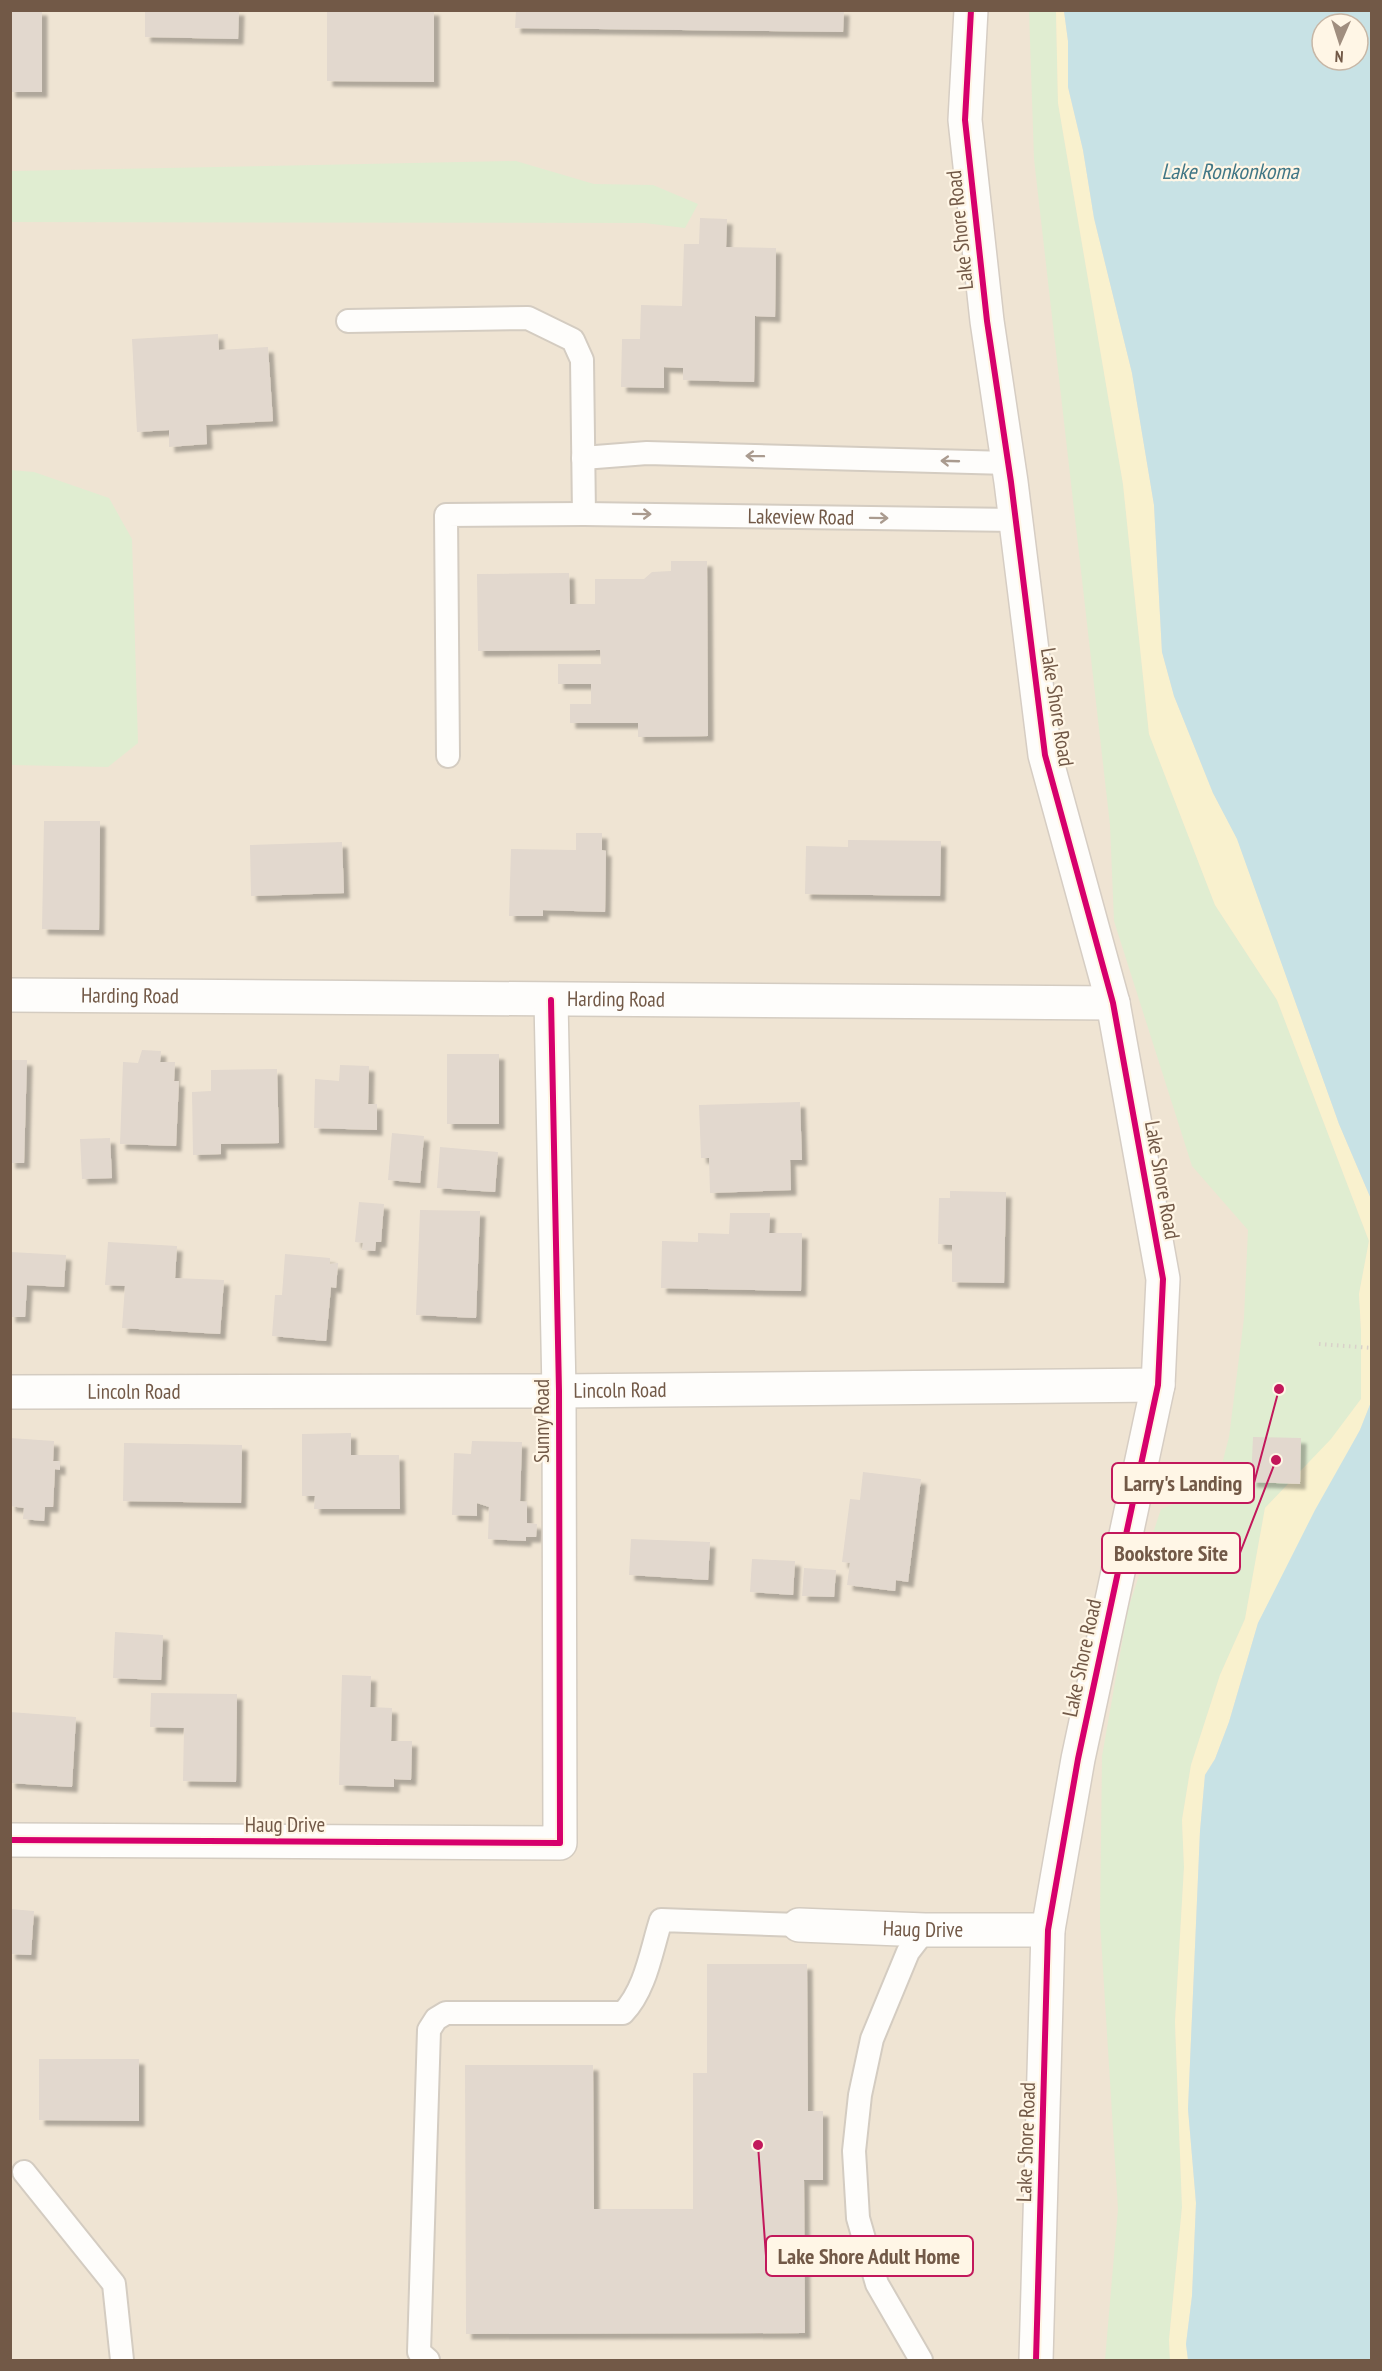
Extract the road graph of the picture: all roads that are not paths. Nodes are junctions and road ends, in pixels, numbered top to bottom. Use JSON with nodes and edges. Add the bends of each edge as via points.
{"nodes":[{"id":1,"x":971,"y":10,"type":"edge"},
{"id":2,"x":348,"y":321,"type":"dead end"},
{"id":3,"x":583,"y":458,"type":"junction"},
{"id":4,"x":1008,"y":463,"type":"junction"},
{"id":5,"x":584,"y":514,"type":"junction"},
{"id":6,"x":1016,"y":520,"type":"junction"},
{"id":7,"x":448,"y":756,"type":"dead end"},
{"id":8,"x":10,"y":995,"type":"edge"},
{"id":9,"x":551,"y":1000,"type":"junction"},
{"id":10,"x":1113,"y":1003,"type":"junction"},
{"id":11,"x":1158,"y":1385,"type":"junction"},
{"id":12,"x":559,"y":1391,"type":"junction"},
{"id":13,"x":10,"y":1392,"type":"edge"},
{"id":14,"x":10,"y":1840,"type":"edge"},
{"id":15,"x":560,"y":1843,"type":"joint"},
{"id":16,"x":799,"y":1924,"type":"joint"},
{"id":17,"x":925,"y":1930,"type":"junction"},
{"id":18,"x":1048,"y":1930,"type":"junction"},
{"id":19,"x":24,"y":2172,"type":"dead end"},
{"id":20,"x":122,"y":2361,"type":"edge"},
{"id":21,"x":428,"y":2361,"type":"edge"},
{"id":22,"x":921,"y":2361,"type":"edge"},
{"id":23,"x":1036,"y":2361,"type":"edge"}],
"edges":[{"from":1,"to":4,"type":"street","name":"Lake Shore Road","via":[[965,120],[987,321]]},
{"from":2,"to":3,"type":"lane","via":[[528,318],[573,340],[582,360]]},
{"from":4,"to":3,"type":"lane","one_way":true,"via":[[647,453]]},
{"from":3,"to":5,"type":"lane"},
{"from":4,"to":6,"type":"street","name":"Lake Shore Road"},
{"from":5,"to":6,"type":"lane","name":"Lakeview Road","one_way":true},
{"from":5,"to":7,"type":"lane","name":"Lakeview Road","via":[[446,515]]},
{"from":6,"to":10,"type":"street","name":"Lake Shore Road","via":[[1045,754]]},
{"from":8,"to":9,"type":"street","name":"Harding Road"},
{"from":9,"to":10,"type":"street","name":"Harding Road"},
{"from":9,"to":12,"type":"street","name":"Sunny Road"},
{"from":10,"to":11,"type":"street","name":"Lake Shore Road","via":[[1163,1279]]},
{"from":11,"to":12,"type":"street","name":"Lincoln Road"},
{"from":11,"to":18,"type":"street","name":"Lake Shore Road","via":[[1078,1759]]},
{"from":12,"to":13,"type":"street","name":"Lincoln Road"},
{"from":12,"to":15,"type":"street","name":"Sunny Road"},
{"from":14,"to":15,"type":"street","name":"Haug Drive"},
{"from":16,"to":17,"type":"street","name":"Haug Drive"},
{"from":16,"to":21,"type":"lane","via":[[661,1920],[640,1989],[623,2013],[446,2013],[436,2019],[429,2030],[419,2352]]},
{"from":17,"to":18,"type":"street","name":"Haug Drive"},
{"from":17,"to":22,"type":"lane","via":[[908,1952],[872,2039],[854,2151],[858,2218],[877,2284]]},
{"from":18,"to":23,"type":"street","name":"Lake Shore Road"},
{"from":19,"to":20,"type":"lane","via":[[114,2284]]}]}
